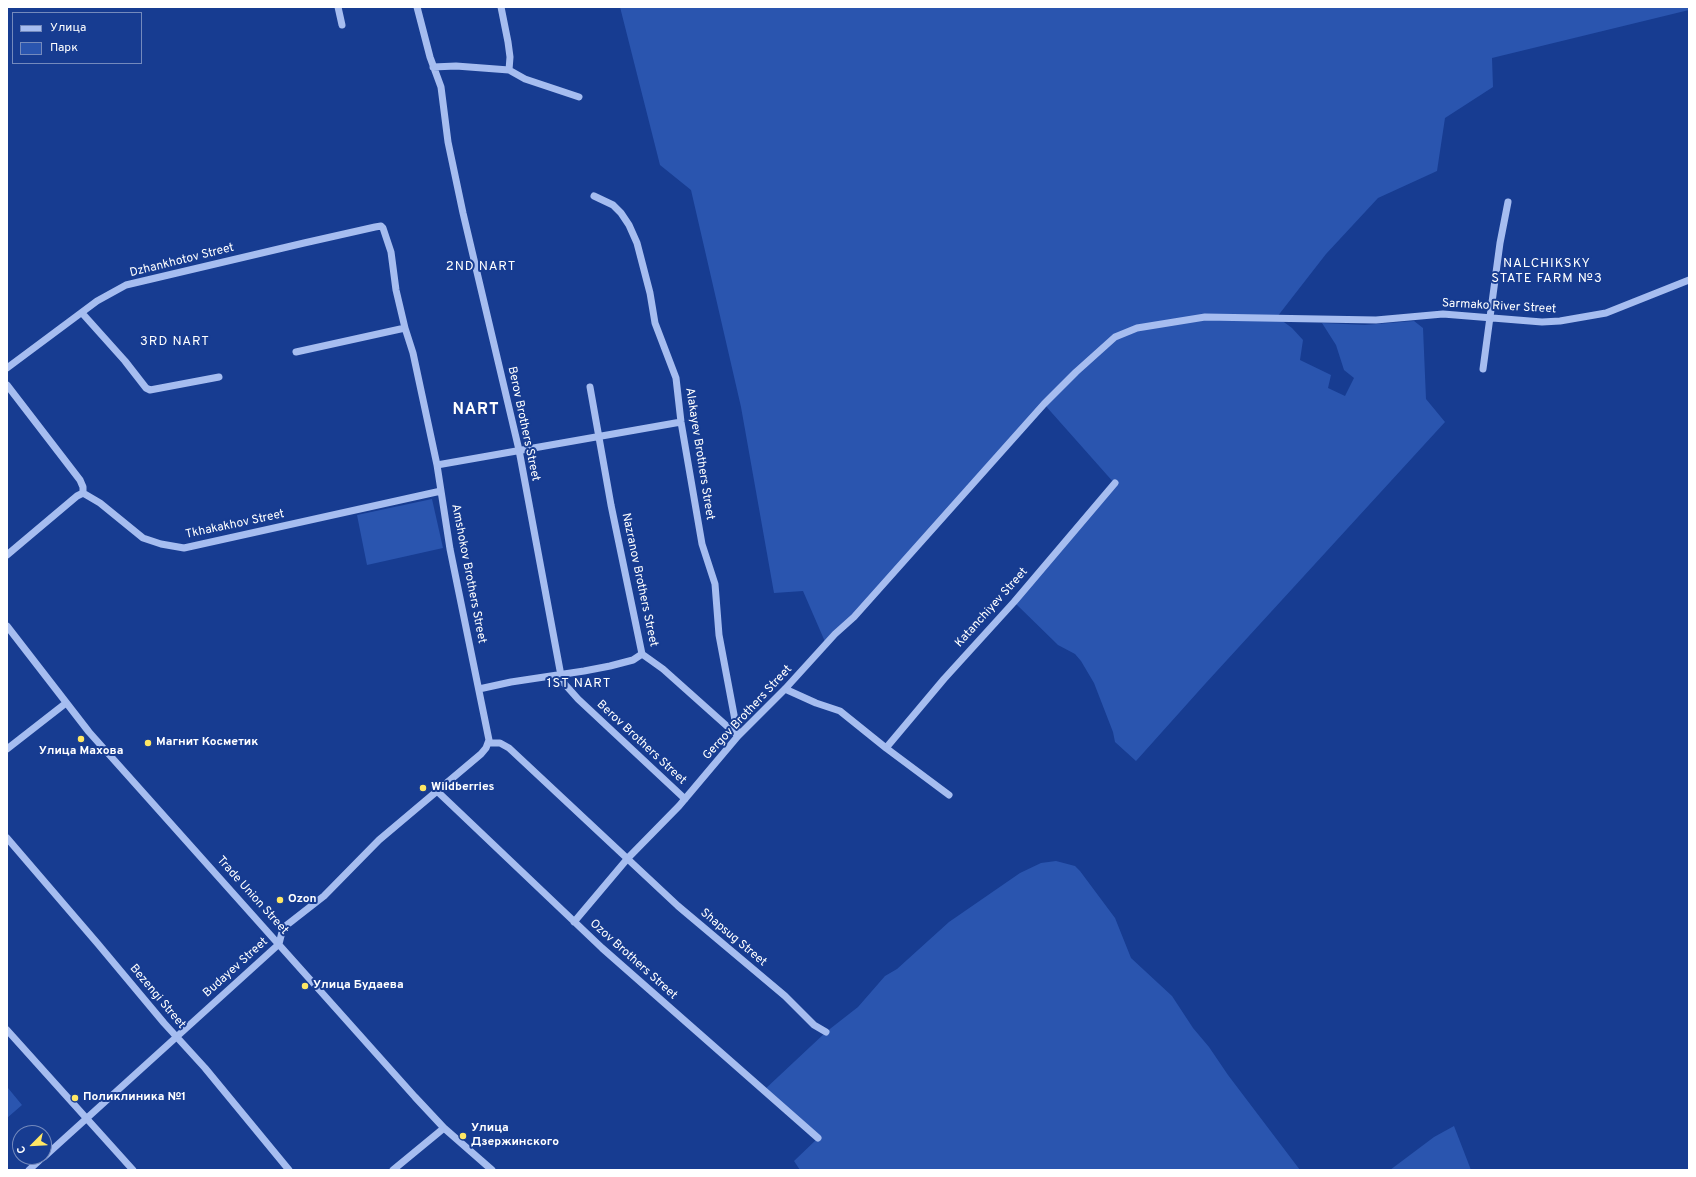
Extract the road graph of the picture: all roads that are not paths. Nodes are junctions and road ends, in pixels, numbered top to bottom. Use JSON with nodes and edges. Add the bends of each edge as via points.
{"nodes":[{"id":1,"x":338,"y":7,"type":"edge"},
{"id":2,"x":417,"y":7,"type":"edge"},
{"id":3,"x":501,"y":7,"type":"edge"},
{"id":4,"x":342,"y":25,"type":"dead end"},
{"id":5,"x":433,"y":66,"type":"junction"},
{"id":6,"x":509,"y":70,"type":"junction"},
{"id":7,"x":579,"y":97,"type":"dead end"},
{"id":8,"x":594,"y":196,"type":"dead end"},
{"id":9,"x":1508,"y":202,"type":"dead end"},
{"id":10,"x":385,"y":229,"type":"joint"},
{"id":11,"x":1689,"y":280,"type":"edge"},
{"id":12,"x":82,"y":313,"type":"junction"},
{"id":13,"x":1490,"y":317,"type":"junction"},
{"id":14,"x":405,"y":328,"type":"junction"},
{"id":15,"x":296,"y":352,"type":"dead end"},
{"id":16,"x":7,"y":368,"type":"edge"},
{"id":17,"x":1483,"y":369,"type":"dead end"},
{"id":18,"x":220,"y":377,"type":"dead end"},
{"id":19,"x":7,"y":385,"type":"edge"},
{"id":20,"x":590,"y":387,"type":"dead end"},
{"id":21,"x":681,"y":422,"type":"junction"},
{"id":22,"x":599,"y":436,"type":"junction"},
{"id":23,"x":519,"y":450,"type":"junction"},
{"id":24,"x":437,"y":465,"type":"junction"},
{"id":25,"x":1115,"y":484,"type":"dead end"},
{"id":26,"x":441,"y":491,"type":"junction"},
{"id":27,"x":83,"y":493,"type":"junction"},
{"id":28,"x":7,"y":555,"type":"edge"},
{"id":29,"x":7,"y":626,"type":"edge"},
{"id":30,"x":826,"y":644,"type":"joint"},
{"id":31,"x":642,"y":654,"type":"junction"},
{"id":32,"x":560,"y":675,"type":"junction"},
{"id":33,"x":479,"y":689,"type":"junction"},
{"id":34,"x":785,"y":689,"type":"junction"},
{"id":35,"x":66,"y":703,"type":"junction"},
{"id":36,"x":738,"y":736,"type":"junction"},
{"id":37,"x":488,"y":744,"type":"junction"},
{"id":38,"x":886,"y":748,"type":"junction"},
{"id":39,"x":7,"y":749,"type":"edge"},
{"id":40,"x":438,"y":792,"type":"junction"},
{"id":41,"x":949,"y":795,"type":"dead end"},
{"id":42,"x":685,"y":799,"type":"junction"},
{"id":43,"x":7,"y":838,"type":"edge"},
{"id":44,"x":628,"y":858,"type":"junction"},
{"id":45,"x":574,"y":922,"type":"junction"},
{"id":46,"x":280,"y":944,"type":"junction"},
{"id":47,"x":7,"y":1030,"type":"edge"},
{"id":48,"x":826,"y":1032,"type":"dead end"},
{"id":49,"x":176,"y":1037,"type":"junction"},
{"id":50,"x":87,"y":1119,"type":"junction"},
{"id":51,"x":444,"y":1128,"type":"junction"},
{"id":52,"x":818,"y":1138,"type":"dead end"},
{"id":53,"x":52,"y":1150,"type":"edge"},
{"id":54,"x":133,"y":1170,"type":"edge"},
{"id":55,"x":289,"y":1170,"type":"edge"},
{"id":56,"x":394,"y":1170,"type":"edge"},
{"id":57,"x":492,"y":1170,"type":"edge"}],
"edges":[{"from":1,"to":4,"type":"street"},
{"from":2,"to":5,"type":"street","name":"Berov Brothers Street"},
{"from":3,"to":6,"type":"street","via":[[510,57]]},
{"from":5,"to":6,"type":"street"},
{"from":5,"to":23,"type":"street","name":"Berov Brothers Street","via":[[441,87],[448,142],[463,213]]},
{"from":6,"to":7,"type":"street","via":[[525,79]]},
{"from":8,"to":21,"type":"street","name":"Alakayev Brothers Street","via":[[613,205],[621,213],[637,242],[655,323],[676,378]]},
{"from":9,"to":13,"type":"street"},
{"from":10,"to":12,"type":"street","name":"Dzhankhotov Street","via":[[381,226],[375,227],[126,285],[97,301]]},
{"from":10,"to":14,"type":"street","name":"Amshokov Brothers Street"},
{"from":11,"to":13,"type":"street","name":"Sarmako River Street","via":[[1615,310],[1591,316],[1542,322]]},
{"from":12,"to":16,"type":"street","name":"Dzhankhotov Street"},
{"from":12,"to":18,"type":"street","via":[[150,390]]},
{"from":13,"to":17,"type":"street"},
{"from":13,"to":30,"type":"street","name":"Sarmako River Street","via":[[1443,314],[1376,320],[1205,317],[1136,328],[1115,337],[1044,404],[854,617]]},
{"from":14,"to":15,"type":"street"},
{"from":14,"to":24,"type":"street","name":"Amshokov Brothers Street","via":[[413,353]]},
{"from":19,"to":27,"type":"street","via":[[80,480]]},
{"from":20,"to":22,"type":"street","name":"Nazranov Brothers Street"},
{"from":21,"to":22,"type":"street"},
{"from":21,"to":36,"type":"street","name":"Alakayev Brothers Street","via":[[702,544],[715,584],[718,635]]},
{"from":22,"to":23,"type":"street"},
{"from":22,"to":31,"type":"street","name":"Nazranov Brothers Street"},
{"from":23,"to":24,"type":"street"},
{"from":23,"to":32,"type":"street","name":"Berov Brothers Street"},
{"from":24,"to":26,"type":"street","name":"Amshokov Brothers Street"},
{"from":25,"to":38,"type":"street","name":"Katanchiyev Street"},
{"from":26,"to":27,"type":"street","name":"Tkhakakhov Street","via":[[184,548],[143,538],[100,503]]},
{"from":26,"to":33,"type":"street","name":"Amshokov Brothers Street","via":[[450,549]]},
{"from":27,"to":28,"type":"street"},
{"from":29,"to":35,"type":"street","name":"Trade Union Street"},
{"from":30,"to":34,"type":"street","name":"Gergov Brothers Street"},
{"from":31,"to":32,"type":"street","via":[[623,663]]},
{"from":31,"to":36,"type":"street","name":"Nazranov Brothers Street"},
{"from":32,"to":33,"type":"street"},
{"from":32,"to":42,"type":"street","name":"Berov Brothers Street","via":[[565,686],[578,699]]},
{"from":33,"to":37,"type":"street","name":"Amshokov Brothers Street","via":[[489,736]]},
{"from":34,"to":36,"type":"street","name":"Gergov Brothers Street"},
{"from":34,"to":38,"type":"street","via":[[840,711]]},
{"from":35,"to":39,"type":"street"},
{"from":35,"to":46,"type":"street","name":"Trade Union Street","via":[[89,732]]},
{"from":36,"to":42,"type":"street","name":"Gergov Brothers Street"},
{"from":37,"to":40,"type":"street","name":"Budayev Street","via":[[481,754]]},
{"from":37,"to":44,"type":"street","via":[[500,743],[509,748]]},
{"from":38,"to":41,"type":"street"},
{"from":40,"to":45,"type":"street","name":"Ozov Brothers Street"},
{"from":40,"to":46,"type":"street","name":"Budayev Street","via":[[379,840],[324,896],[283,928]]},
{"from":42,"to":44,"type":"street","name":"Gergov Brothers Street"},
{"from":43,"to":49,"type":"street","name":"Bezengi Street"},
{"from":44,"to":45,"type":"street","name":"Gergov Brothers Street"},
{"from":44,"to":48,"type":"street","name":"Shapsug Street","via":[[678,906],[785,996],[814,1025]]},
{"from":45,"to":52,"type":"street","name":"Ozov Brothers Street"},
{"from":46,"to":49,"type":"street","name":"Budayev Street"},
{"from":46,"to":51,"type":"street","name":"Trade Union Street"},
{"from":47,"to":50,"type":"street"},
{"from":49,"to":50,"type":"street","name":"Budayev Street"},
{"from":49,"to":55,"type":"street","name":"Bezengi Street","via":[[205,1068]]},
{"from":50,"to":53,"type":"street","name":"Budayev Street"},
{"from":50,"to":54,"type":"street"},
{"from":51,"to":56,"type":"street"},
{"from":51,"to":57,"type":"street","name":"Trade Union Street"}]}
